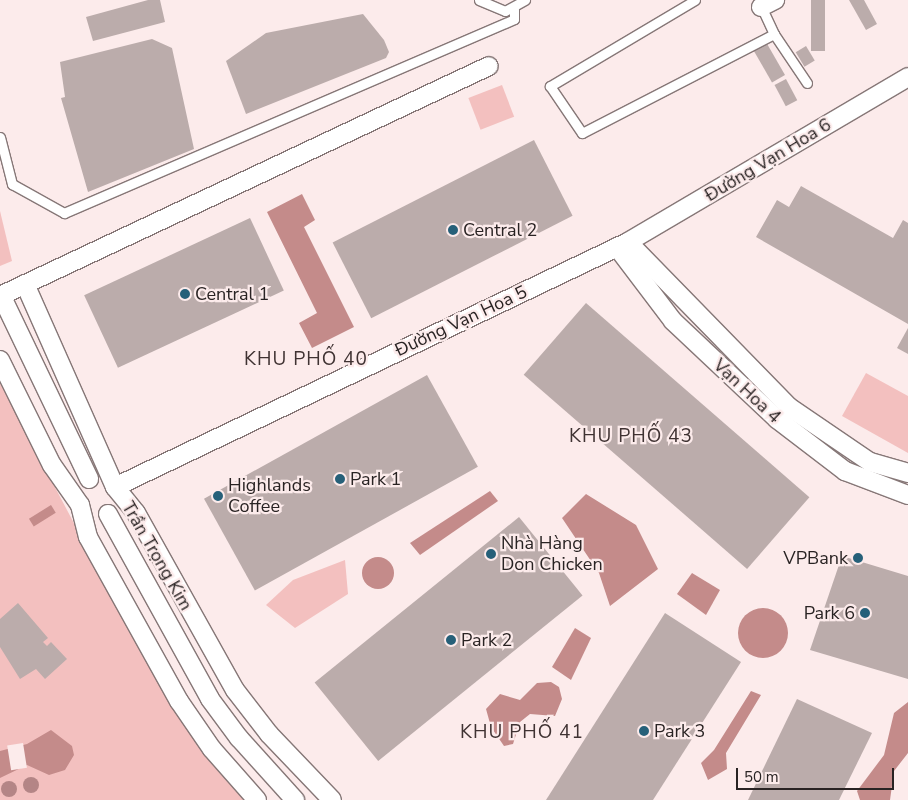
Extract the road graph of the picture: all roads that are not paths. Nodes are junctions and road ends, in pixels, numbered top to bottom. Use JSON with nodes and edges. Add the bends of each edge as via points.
{"nodes":[{"id":1,"x":479,"y":0,"type":"edge"},
{"id":2,"x":525,"y":0,"type":"edge"},
{"id":3,"x":695,"y":0,"type":"edge"},
{"id":4,"x":764,"y":2,"type":"edge"},
{"id":5,"x":514,"y":9,"type":"junction"},
{"id":6,"x":774,"y":34,"type":"junction"},
{"id":7,"x":489,"y":66,"type":"dead end"},
{"id":8,"x":908,"y":77,"type":"edge"},
{"id":9,"x":807,"y":83,"type":"dead end"},
{"id":10,"x":0,"y":137,"type":"edge"},
{"id":11,"x":623,"y":244,"type":"junction"},
{"id":12,"x":25,"y":284,"type":"junction"},
{"id":13,"x":1,"y":296,"type":"edge"},
{"id":14,"x":0,"y":360,"type":"edge"},
{"id":15,"x":908,"y":473,"type":"edge"},
{"id":16,"x":89,"y":479,"type":"junction"},
{"id":17,"x":115,"y":487,"type":"junction"},
{"id":18,"x":908,"y":495,"type":"edge"},
{"id":19,"x":80,"y":506,"type":"junction"},
{"id":20,"x":108,"y":514,"type":"junction"},
{"id":21,"x":257,"y":800,"type":"edge"},
{"id":22,"x":295,"y":800,"type":"edge"},
{"id":23,"x":332,"y":800,"type":"edge"}],
"edges":[{"from":1,"to":5,"type":"lane","via":[[495,10]]},
{"from":2,"to":5,"type":"lane"},
{"from":3,"to":6,"type":"lane","via":[[550,86],[582,133]]},
{"from":4,"to":6,"type":"lane"},
{"from":5,"to":10,"type":"lane","via":[[514,19],[64,213],[12,184]]},
{"from":6,"to":9,"type":"lane"},
{"from":7,"to":12,"type":"street"},
{"from":8,"to":11,"type":"street","name":"Đường Vạn Hoa 6"},
{"from":11,"to":15,"type":"street","name":"Vạn Hoa 4","via":[[789,407],[870,462]]},
{"from":11,"to":17,"type":"street","name":"Đường Vạn Hoa 5"},
{"from":11,"to":18,"type":"street","name":"Vạn Hoa 4","via":[[673,320],[776,420],[845,471]]},
{"from":12,"to":13,"type":"street"},
{"from":12,"to":17,"type":"street","name":"Trần Trọng Kim"},
{"from":13,"to":16,"type":"street"},
{"from":14,"to":19,"type":"street","via":[[52,465]]},
{"from":16,"to":17,"type":"street","via":[[101,477]]},
{"from":16,"to":19,"type":"street","via":[[80,488]]},
{"from":17,"to":20,"type":"street","via":[[116,505]]},
{"from":17,"to":23,"type":"street","name":"Trần Trọng Kim","via":[[136,513],[235,690],[268,734]]},
{"from":19,"to":20,"type":"street","via":[[89,515]]},
{"from":19,"to":21,"type":"street","via":[[88,537],[179,701],[212,749]]},
{"from":20,"to":22,"type":"street","name":"Trần Trọng Kim","via":[[210,699],[238,738]]}]}
